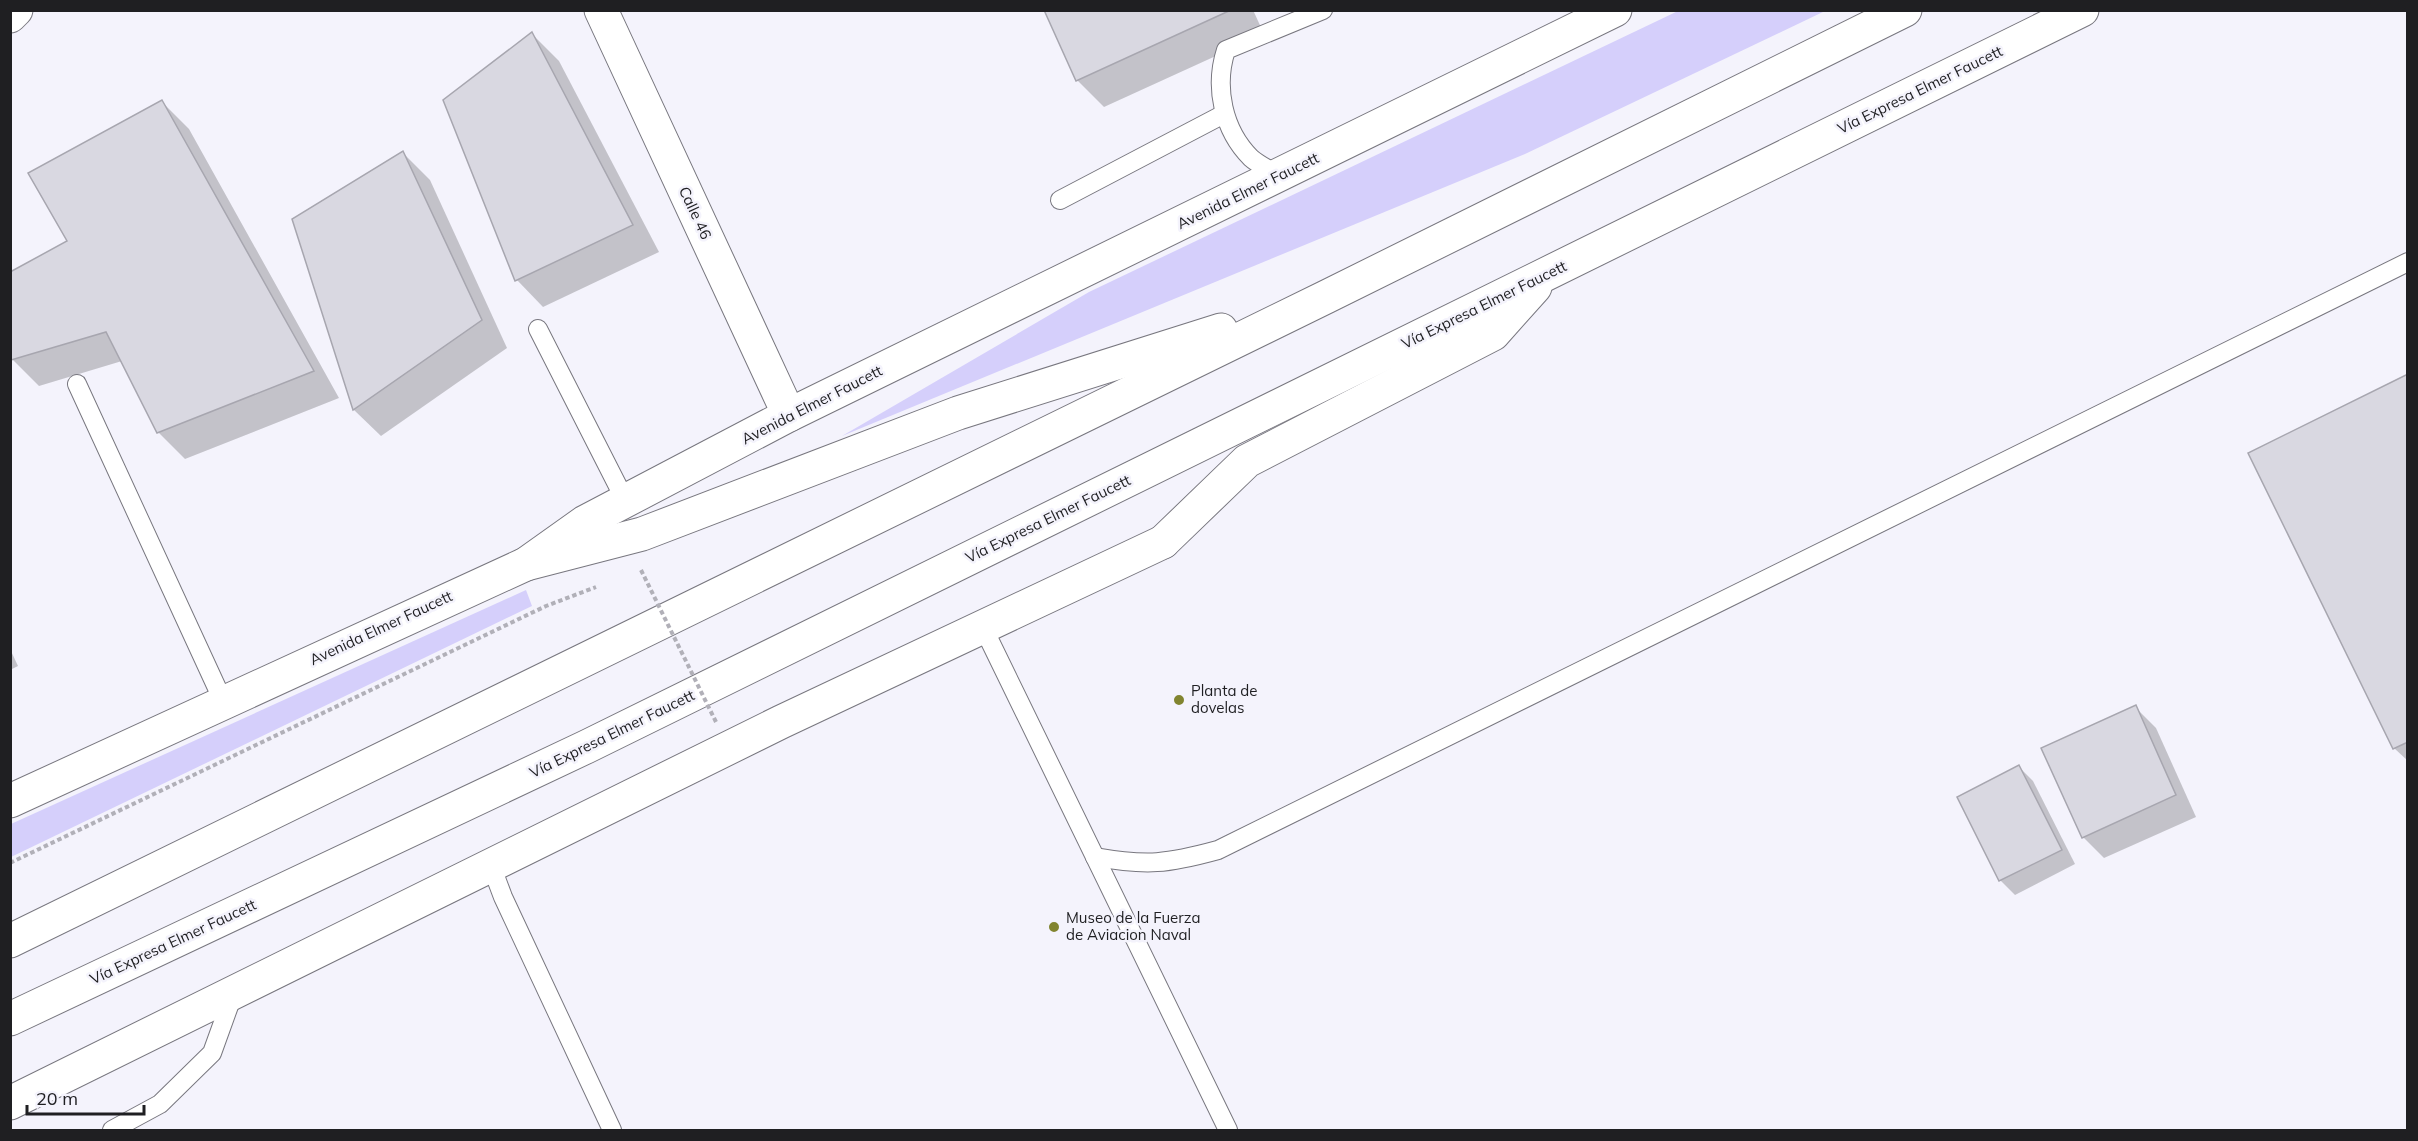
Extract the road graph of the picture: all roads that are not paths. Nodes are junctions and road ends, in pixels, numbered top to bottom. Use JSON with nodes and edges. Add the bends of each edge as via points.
{"nodes":[{"id":1,"x":16,"y":10,"type":"edge"},
{"id":2,"x":601,"y":10,"type":"edge"},
{"id":3,"x":1323,"y":10,"type":"edge"},
{"id":4,"x":1615,"y":10,"type":"edge"},
{"id":5,"x":1905,"y":10,"type":"edge"},
{"id":6,"x":2082,"y":10,"type":"edge"},
{"id":7,"x":10,"y":16,"type":"edge"},
{"id":8,"x":1282,"y":18,"type":"edge"},
{"id":9,"x":1224,"y":114,"type":"junction"},
{"id":10,"x":1279,"y":176,"type":"junction"},
{"id":11,"x":1060,"y":200,"type":"dead end"},
{"id":12,"x":2408,"y":262,"type":"edge"},
{"id":13,"x":1547,"y":274,"type":"junction"},
{"id":14,"x":1326,"y":297,"type":"junction"},
{"id":15,"x":538,"y":329,"type":"dead end"},
{"id":16,"x":77,"y":384,"type":"dead end"},
{"id":17,"x":789,"y":416,"type":"junction"},
{"id":18,"x":626,"y":502,"type":"junction"},
{"id":19,"x":526,"y":564,"type":"junction"},
{"id":20,"x":983,"y":627,"type":"junction"},
{"id":21,"x":224,"y":701,"type":"junction"},
{"id":22,"x":10,"y":801,"type":"edge"},
{"id":23,"x":1095,"y":857,"type":"junction"},
{"id":24,"x":491,"y":865,"type":"junction"},
{"id":25,"x":10,"y":941,"type":"edge"},
{"id":26,"x":234,"y":992,"type":"junction"},
{"id":27,"x":10,"y":1019,"type":"edge"},
{"id":28,"x":10,"y":1103,"type":"edge"},
{"id":29,"x":112,"y":1131,"type":"edge"},
{"id":30,"x":612,"y":1131,"type":"edge"},
{"id":31,"x":1228,"y":1131,"type":"edge"}],
"edges":[{"from":1,"to":7,"type":"main road"},
{"from":2,"to":17,"type":"main road","name":"Calle 46"},
{"from":3,"to":8,"type":"lane"},
{"from":4,"to":10,"type":"main road","name":"Avenida Elmer Faucett"},
{"from":5,"to":14,"type":"main road"},
{"from":6,"to":13,"type":"main road","name":"Vía Expresa Elmer Faucett"},
{"from":8,"to":9,"type":"lane","via":[[1226,50],[1219,70]]},
{"from":9,"to":10,"type":"lane","via":[[1251,158]]},
{"from":9,"to":11,"type":"lane"},
{"from":10,"to":17,"type":"main road","name":"Avenida Elmer Faucett"},
{"from":12,"to":23,"type":"lane","via":[[1218,850],[1178,861],[1139,865]]},
{"from":13,"to":20,"type":"main road","via":[[1493,334],[1247,461],[1163,542]]},
{"from":13,"to":27,"type":"main road","name":"Vía Expresa Elmer Faucett","via":[[586,747]]},
{"from":14,"to":19,"type":"main road","via":[[958,413],[642,534]]},
{"from":14,"to":25,"type":"main road"},
{"from":15,"to":18,"type":"lane"},
{"from":16,"to":21,"type":"lane"},
{"from":17,"to":18,"type":"main road","name":"Avenida Elmer Faucett"},
{"from":18,"to":19,"type":"main road","name":"Avenida Elmer Faucett","via":[[585,522]]},
{"from":19,"to":21,"type":"main road","name":"Avenida Elmer Faucett"},
{"from":20,"to":23,"type":"lane"},
{"from":20,"to":24,"type":"main road"},
{"from":21,"to":22,"type":"main road","name":"Avenida Elmer Faucett"},
{"from":23,"to":31,"type":"lane"},
{"from":24,"to":26,"type":"main road"},
{"from":24,"to":30,"type":"lane"},
{"from":26,"to":28,"type":"main road"},
{"from":26,"to":29,"type":"lane","via":[[212,1053],[160,1104]]}]}
